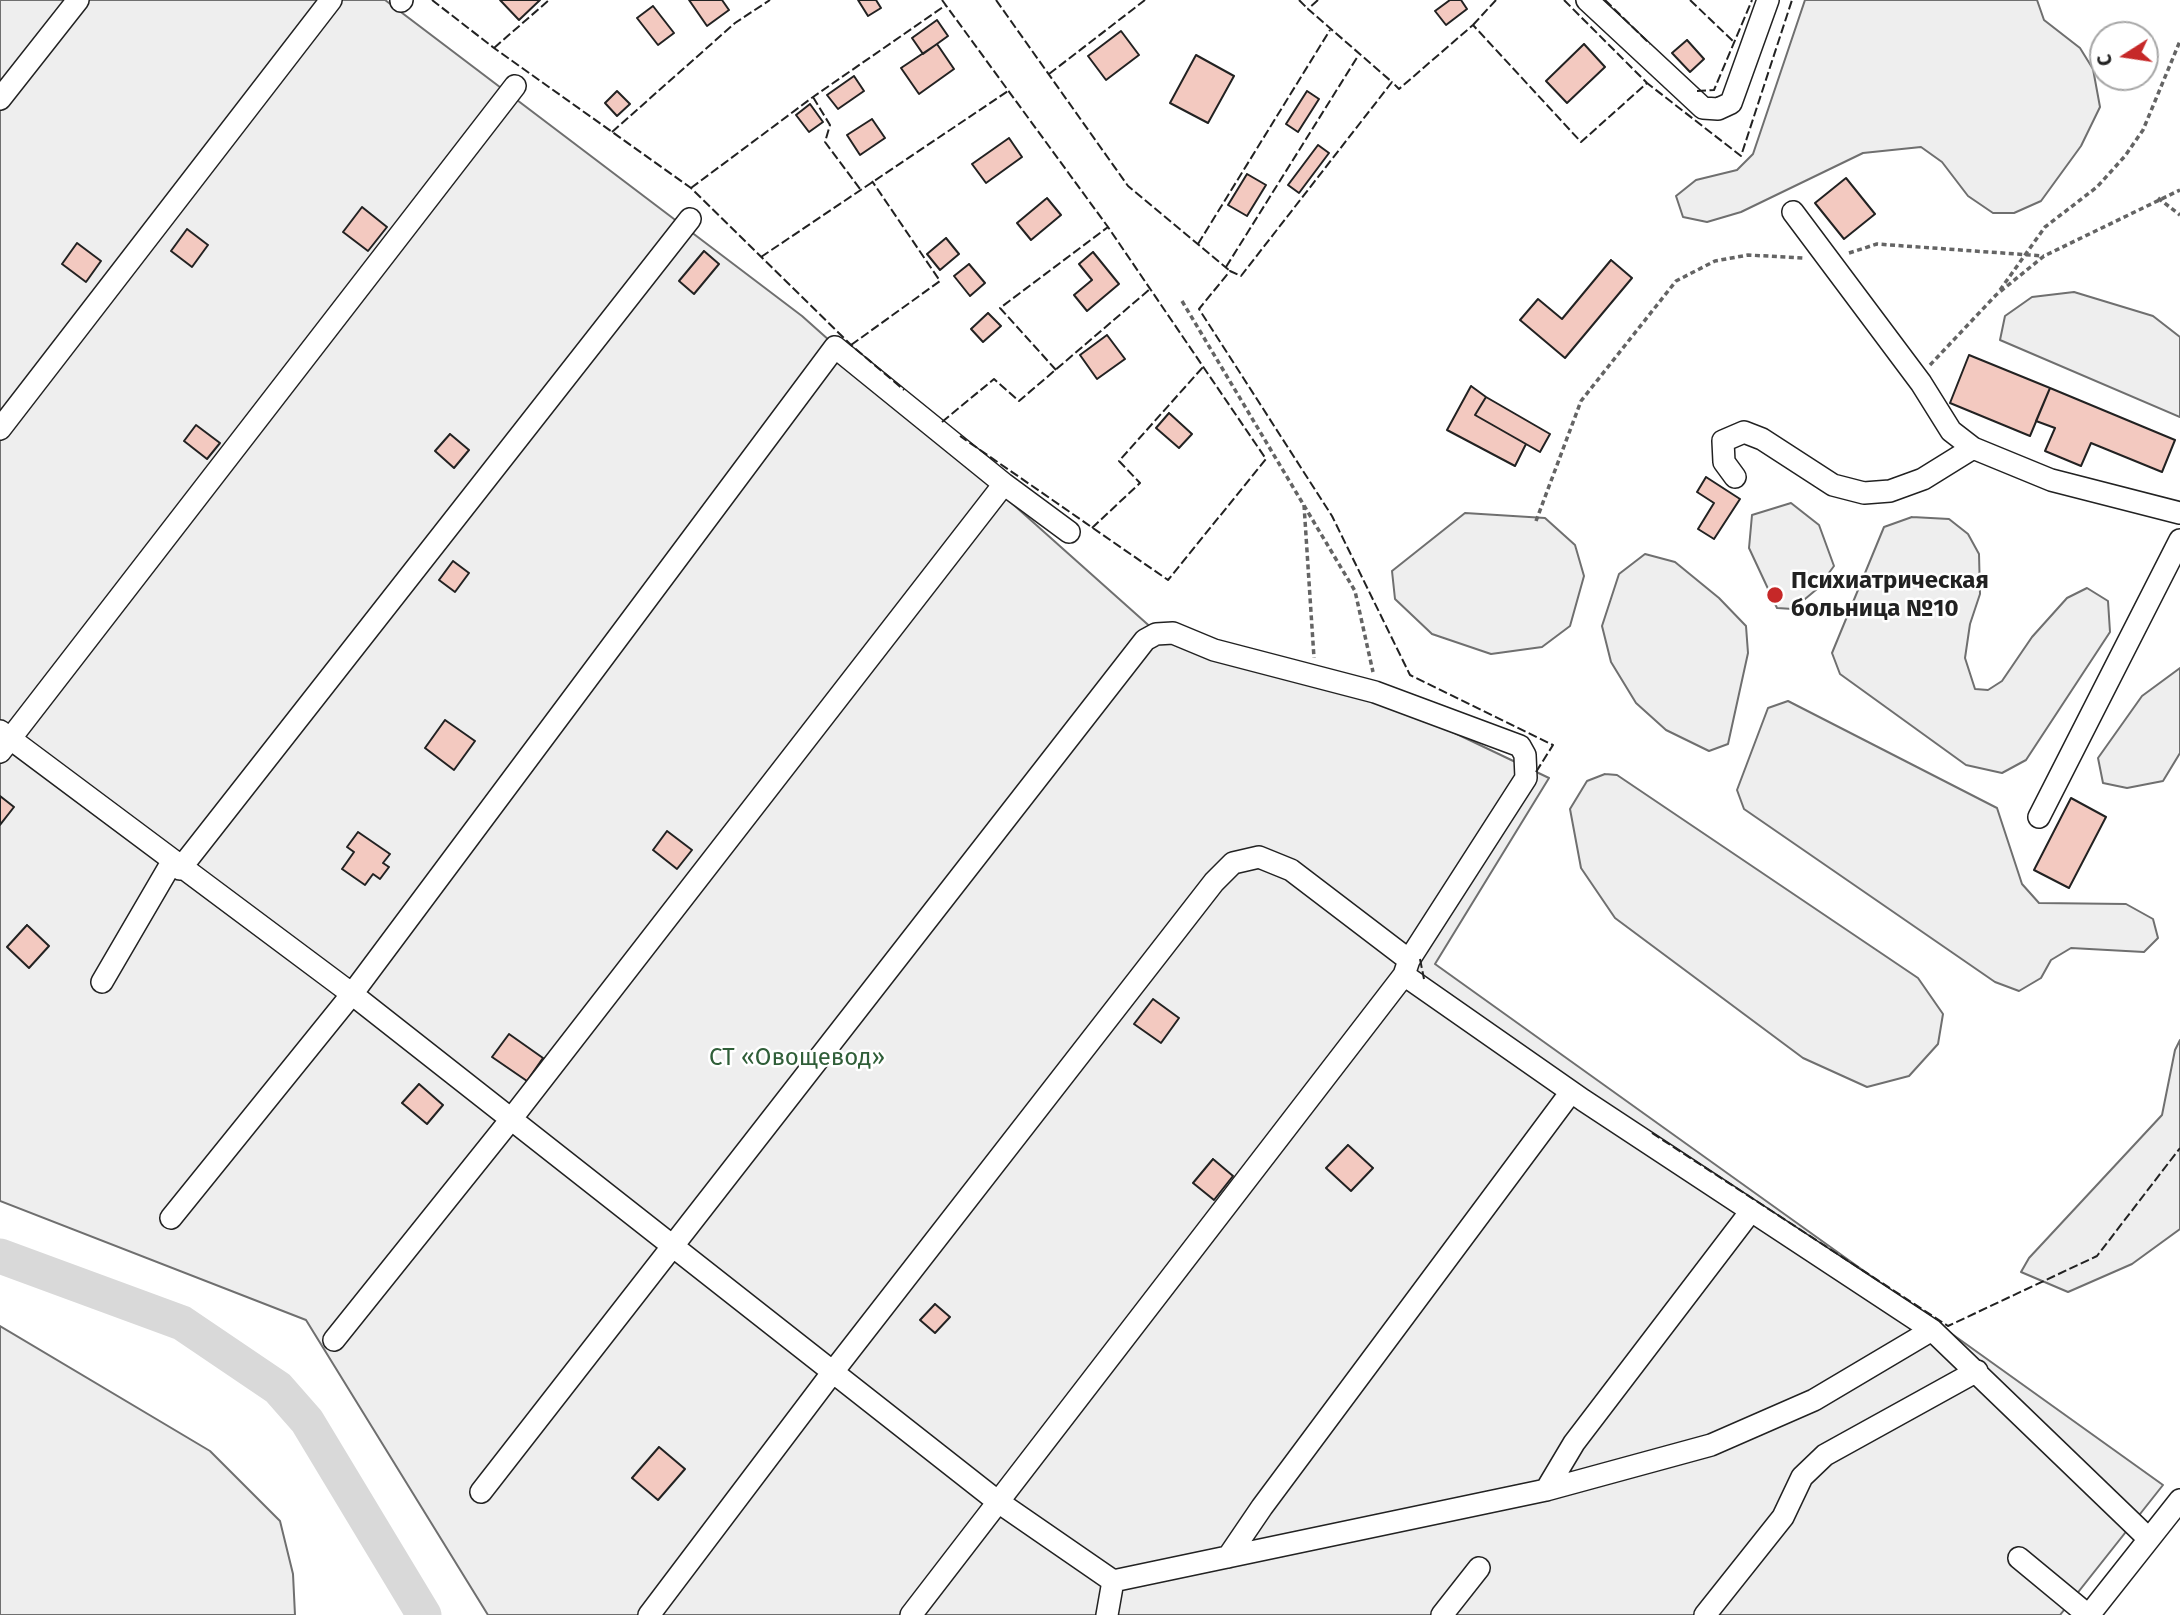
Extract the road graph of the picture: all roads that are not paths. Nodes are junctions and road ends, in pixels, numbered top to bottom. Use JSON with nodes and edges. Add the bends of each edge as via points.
{"nodes":[{"id":1,"x":78,"y":0,"type":"edge"},
{"id":2,"x":331,"y":0,"type":"edge"},
{"id":3,"x":1587,"y":0,"type":"edge"},
{"id":4,"x":1768,"y":0,"type":"edge"},
{"id":5,"x":515,"y":86,"type":"dead end"},
{"id":6,"x":0,"y":99,"type":"edge"},
{"id":7,"x":1793,"y":212,"type":"dead end"},
{"id":8,"x":690,"y":219,"type":"dead end"},
{"id":9,"x":0,"y":429,"type":"edge"},
{"id":10,"x":1973,"y":449,"type":"junction"},
{"id":11,"x":1735,"y":477,"type":"dead end"},
{"id":12,"x":1003,"y":484,"type":"junction"},
{"id":13,"x":2180,"y":513,"type":"edge"},
{"id":14,"x":1069,"y":532,"type":"dead end"},
{"id":15,"x":2180,"y":540,"type":"edge"},
{"id":16,"x":3,"y":741,"type":"edge"},
{"id":17,"x":2039,"y":817,"type":"dead end"},
{"id":18,"x":176,"y":865,"type":"junction"},
{"id":19,"x":1407,"y":967,"type":"junction"},
{"id":20,"x":102,"y":982,"type":"dead end"},
{"id":21,"x":352,"y":994,"type":"junction"},
{"id":22,"x":1571,"y":1092,"type":"junction"},
{"id":23,"x":512,"y":1118,"type":"junction"},
{"id":24,"x":1751,"y":1211,"type":"junction"},
{"id":25,"x":171,"y":1218,"type":"dead end"},
{"id":26,"x":674,"y":1244,"type":"junction"},
{"id":27,"x":1932,"y":1330,"type":"junction"},
{"id":28,"x":334,"y":1339,"type":"dead end"},
{"id":29,"x":1977,"y":1371,"type":"junction"},
{"id":30,"x":832,"y":1373,"type":"junction"},
{"id":31,"x":1546,"y":1490,"type":"junction"},
{"id":32,"x":481,"y":1492,"type":"dead end"},
{"id":33,"x":2180,"y":1500,"type":"edge"},
{"id":34,"x":997,"y":1501,"type":"junction"},
{"id":35,"x":2149,"y":1539,"type":"junction"},
{"id":36,"x":1228,"y":1557,"type":"junction"},
{"id":37,"x":2019,"y":1558,"type":"dead end"},
{"id":38,"x":1479,"y":1568,"type":"dead end"},
{"id":39,"x":1113,"y":1581,"type":"junction"},
{"id":40,"x":649,"y":1615,"type":"edge"},
{"id":41,"x":911,"y":1615,"type":"edge"},
{"id":42,"x":1107,"y":1615,"type":"edge"},
{"id":43,"x":1442,"y":1615,"type":"edge"},
{"id":44,"x":1705,"y":1615,"type":"edge"},
{"id":45,"x":2089,"y":1615,"type":"edge"}],
"edges":[{"from":1,"to":6,"type":"street"},
{"from":2,"to":9,"type":"street"},
{"from":3,"to":4,"type":"street","via":[[1703,108],[1718,109],[1731,103]]},
{"from":5,"to":16,"type":"street"},
{"from":7,"to":10,"type":"street","via":[[1918,379],[1951,431]]},
{"from":8,"to":18,"type":"street"},
{"from":10,"to":11,"type":"street","via":[[1923,479],[1890,491],[1864,493],[1833,485],[1744,432],[1723,441],[1724,462]]},
{"from":10,"to":13,"type":"street","via":[[2051,480]]},
{"from":12,"to":14,"type":"street"},
{"from":12,"to":21,"type":"street","via":[[835,347]]},
{"from":12,"to":23,"type":"street"},
{"from":15,"to":17,"type":"street"},
{"from":16,"to":18,"type":"street"},
{"from":18,"to":20,"type":"street"},
{"from":18,"to":21,"type":"street"},
{"from":19,"to":22,"type":"street"},
{"from":19,"to":26,"type":"street","via":[[1526,778],[1528,769],[1520,747],[1376,692],[1214,650],[1173,633],[1156,634],[1145,640]]},
{"from":19,"to":30,"type":"street","via":[[1291,870],[1259,857],[1233,863]]},
{"from":19,"to":34,"type":"street"},
{"from":21,"to":23,"type":"street"},
{"from":21,"to":25,"type":"street"},
{"from":22,"to":24,"type":"street"},
{"from":22,"to":36,"type":"street"},
{"from":23,"to":26,"type":"street"},
{"from":23,"to":28,"type":"street"},
{"from":24,"to":27,"type":"street"},
{"from":24,"to":31,"type":"street","via":[[1574,1443]]},
{"from":26,"to":30,"type":"street"},
{"from":26,"to":32,"type":"street"},
{"from":27,"to":29,"type":"street"},
{"from":27,"to":31,"type":"street","via":[[1814,1400],[1711,1446]]},
{"from":29,"to":35,"type":"street"},
{"from":29,"to":44,"type":"street","via":[[1825,1455],[1802,1477],[1783,1517]]},
{"from":30,"to":34,"type":"street"},
{"from":30,"to":40,"type":"street"},
{"from":31,"to":36,"type":"street"},
{"from":33,"to":35,"type":"street"},
{"from":34,"to":39,"type":"street"},
{"from":34,"to":41,"type":"street"},
{"from":35,"to":45,"type":"street"},
{"from":36,"to":39,"type":"street"},
{"from":37,"to":45,"type":"street"},
{"from":38,"to":43,"type":"street"},
{"from":39,"to":42,"type":"street"}]}
